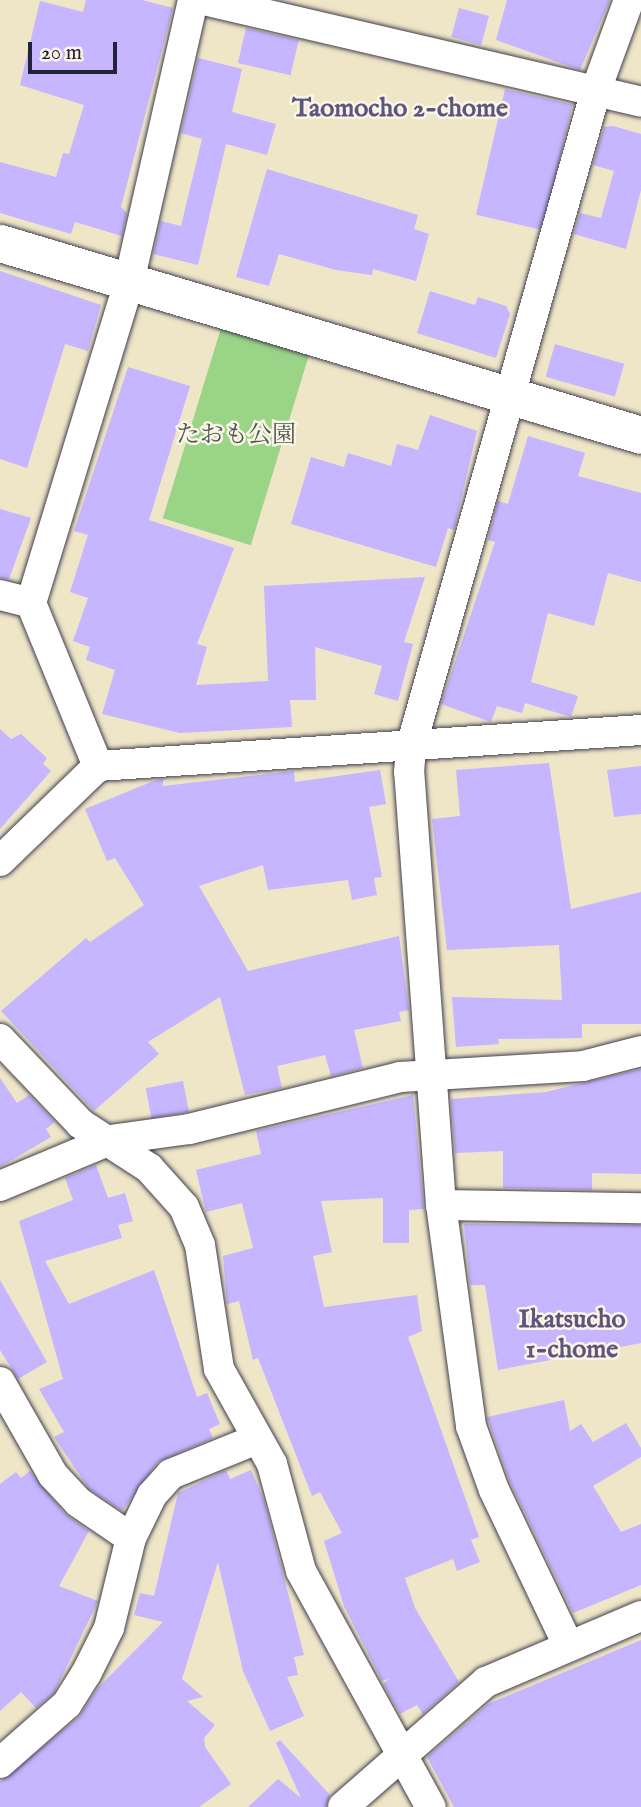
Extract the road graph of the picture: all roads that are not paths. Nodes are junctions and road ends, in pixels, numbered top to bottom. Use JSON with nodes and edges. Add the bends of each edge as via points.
{"nodes":[{"id":1,"x":192,"y":0,"type":"edge"},
{"id":2,"x":204,"y":0,"type":"edge"},
{"id":3,"x":629,"y":0,"type":"edge"},
{"id":4,"x":596,"y":90,"type":"junction"},
{"id":5,"x":641,"y":102,"type":"edge"},
{"id":6,"x":0,"y":243,"type":"edge"},
{"id":7,"x":129,"y":282,"type":"junction"},
{"id":8,"x":513,"y":396,"type":"junction"},
{"id":9,"x":641,"y":435,"type":"edge"},
{"id":10,"x":0,"y":595,"type":"edge"},
{"id":11,"x":31,"y":603,"type":"junction"},
{"id":12,"x":641,"y":730,"type":"edge"},
{"id":13,"x":411,"y":747,"type":"junction"},
{"id":14,"x":98,"y":766,"type":"junction"},
{"id":15,"x":0,"y":861,"type":"edge"},
{"id":16,"x":0,"y":1040,"type":"edge"},
{"id":17,"x":641,"y":1051,"type":"edge"},
{"id":18,"x":435,"y":1072,"type":"junction"},
{"id":19,"x":110,"y":1140,"type":"junction"},
{"id":20,"x":0,"y":1186,"type":"edge"},
{"id":21,"x":441,"y":1205,"type":"junction"},
{"id":22,"x":641,"y":1208,"type":"edge"},
{"id":23,"x":0,"y":1382,"type":"edge"},
{"id":24,"x":257,"y":1439,"type":"junction"},
{"id":25,"x":131,"y":1538,"type":"junction"},
{"id":26,"x":641,"y":1616,"type":"edge"},
{"id":27,"x":568,"y":1645,"type":"junction"},
{"id":28,"x":403,"y":1753,"type":"junction"},
{"id":29,"x":0,"y":1763,"type":"edge"},
{"id":30,"x":343,"y":1807,"type":"edge"},
{"id":31,"x":431,"y":1807,"type":"edge"}],
"edges":[{"from":1,"to":7,"type":"street"},
{"from":2,"to":4,"type":"street"},
{"from":3,"to":4,"type":"street"},
{"from":4,"to":5,"type":"street"},
{"from":4,"to":8,"type":"street"},
{"from":6,"to":7,"type":"street"},
{"from":7,"to":8,"type":"street"},
{"from":7,"to":11,"type":"street"},
{"from":8,"to":9,"type":"street"},
{"from":8,"to":13,"type":"street"},
{"from":10,"to":11,"type":"street"},
{"from":11,"to":14,"type":"street"},
{"from":12,"to":13,"type":"street"},
{"from":13,"to":14,"type":"street"},
{"from":13,"to":18,"type":"street"},
{"from":14,"to":15,"type":"street"},
{"from":16,"to":19,"type":"street","via":[[81,1124]]},
{"from":17,"to":18,"type":"street","via":[[583,1066]]},
{"from":18,"to":19,"type":"street","via":[[189,1129]]},
{"from":18,"to":21,"type":"street"},
{"from":19,"to":20,"type":"street"},
{"from":19,"to":24,"type":"street","via":[[171,1188],[192,1223],[219,1369]]},
{"from":21,"to":22,"type":"street"},
{"from":21,"to":27,"type":"street","via":[[471,1426],[494,1490]]},
{"from":23,"to":25,"type":"street","via":[[53,1475],[78,1503]]},
{"from":24,"to":25,"type":"street","via":[[171,1474]]},
{"from":24,"to":28,"type":"street","via":[[272,1464],[301,1571]]},
{"from":25,"to":29,"type":"street","via":[[109,1628],[86,1674],[67,1704]]},
{"from":26,"to":27,"type":"street"},
{"from":27,"to":28,"type":"street","via":[[486,1682]]},
{"from":28,"to":30,"type":"street"},
{"from":28,"to":31,"type":"street"}]}
